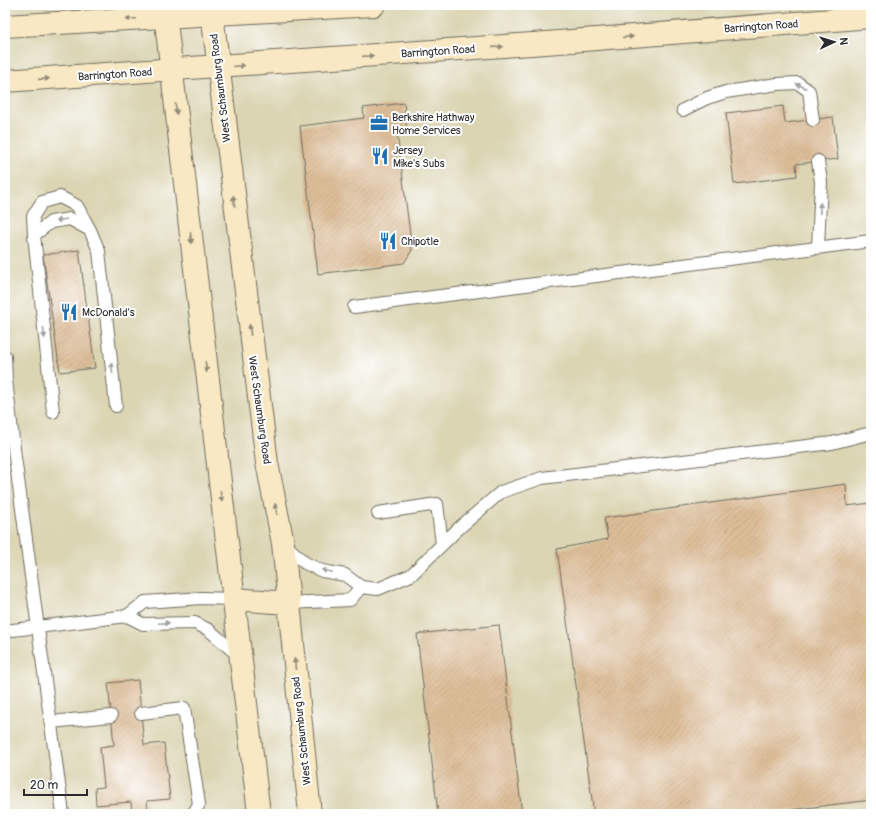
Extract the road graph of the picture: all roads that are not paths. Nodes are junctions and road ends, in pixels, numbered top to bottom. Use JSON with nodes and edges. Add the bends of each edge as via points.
{"nodes":[{"id":1,"x":374,"y":5,"type":"edge"},
{"id":2,"x":211,"y":10,"type":"edge"},
{"id":3,"x":164,"y":11,"type":"edge"},
{"id":4,"x":871,"y":17,"type":"edge"},
{"id":5,"x":5,"y":26,"type":"edge"},
{"id":6,"x":218,"y":67,"type":"junction"},
{"id":7,"x":172,"y":70,"type":"junction"},
{"id":8,"x":5,"y":81,"type":"edge"},
{"id":9,"x":683,"y":110,"type":"dead end"},
{"id":10,"x":813,"y":120,"type":"dead end"},
{"id":11,"x":818,"y":161,"type":"dead end"},
{"id":12,"x":90,"y":230,"type":"junction"},
{"id":13,"x":34,"y":235,"type":"junction"},
{"id":14,"x":871,"y":241,"type":"edge"},
{"id":15,"x":818,"y":247,"type":"junction"},
{"id":16,"x":354,"y":306,"type":"dead end"},
{"id":17,"x":5,"y":356,"type":"edge"},
{"id":18,"x":116,"y":406,"type":"dead end"},
{"id":19,"x":53,"y":412,"type":"dead end"},
{"id":20,"x":871,"y":433,"type":"edge"},
{"id":21,"x":378,"y":513,"type":"dead end"},
{"id":22,"x":283,"y":542,"type":"junction"},
{"id":23,"x":442,"y":544,"type":"junction"},
{"id":24,"x":361,"y":587,"type":"junction"},
{"id":25,"x":233,"y":599,"type":"junction"},
{"id":26,"x":289,"y":603,"type":"junction"},
{"id":27,"x":127,"y":616,"type":"junction"},
{"id":28,"x":38,"y":627,"type":"junction"},
{"id":29,"x":5,"y":631,"type":"edge"},
{"id":30,"x":240,"y":656,"type":"junction"},
{"id":31,"x":141,"y":713,"type":"dead end"},
{"id":32,"x":111,"y":716,"type":"dead end"},
{"id":33,"x":51,"y":722,"type":"junction"},
{"id":34,"x":63,"y":814,"type":"edge"},
{"id":35,"x":193,"y":814,"type":"edge"},
{"id":36,"x":259,"y":814,"type":"edge"},
{"id":37,"x":310,"y":814,"type":"edge"}],
"edges":[{"from":1,"to":2,"type":"main road"},
{"from":2,"to":3,"type":"main road"},
{"from":2,"to":6,"type":"main road","name":"West Schaumburg Road"},
{"from":3,"to":5,"type":"main road","one_way":true},
{"from":3,"to":7,"type":"main road"},
{"from":6,"to":4,"type":"main road","name":"Barrington Road","one_way":true},
{"from":6,"to":7,"type":"main road","name":"Barrington Road"},
{"from":22,"to":6,"type":"main road","name":"West Schaumburg Road","one_way":true,"via":[[267,464]]},
{"from":8,"to":7,"type":"main road","name":"Barrington Road","one_way":true},
{"from":7,"to":25,"type":"main road","one_way":true},
{"from":10,"to":9,"type":"lane","one_way":true,"via":[[809,91],[798,83],[726,92]]},
{"from":15,"to":11,"type":"lane","one_way":true,"via":[[821,182]]},
{"from":12,"to":13,"type":"lane","one_way":true,"via":[[70,219],[51,222]]},
{"from":12,"to":13,"type":"lane","via":[[77,206],[60,197],[42,202],[33,216]]},
{"from":18,"to":12,"type":"lane","one_way":true,"via":[[100,251]]},
{"from":13,"to":19,"type":"lane","one_way":true},
{"from":14,"to":15,"type":"lane"},
{"from":15,"to":16,"type":"lane"},
{"from":17,"to":28,"type":"lane"},
{"from":20,"to":23,"type":"lane","via":[[832,443],[542,478],[501,492]]},
{"from":21,"to":23,"type":"lane","via":[[437,504]]},
{"from":24,"to":22,"type":"lane","one_way":true,"via":[[346,575],[322,571],[305,563]]},
{"from":22,"to":26,"type":"main road","name":"West Schaumburg Road"},
{"from":23,"to":24,"type":"lane","via":[[411,575],[378,589]]},
{"from":24,"to":26,"type":"lane","via":[[350,600]]},
{"from":25,"to":26,"type":"main road"},
{"from":25,"to":27,"type":"lane","via":[[202,598],[145,602]]},
{"from":25,"to":30,"type":"main road"},
{"from":37,"to":26,"type":"main road","name":"West Schaumburg Road","one_way":true},
{"from":27,"to":28,"type":"lane"},
{"from":27,"to":30,"type":"lane","one_way":true,"via":[[143,624],[195,623],[209,630]]},
{"from":28,"to":29,"type":"lane"},
{"from":28,"to":33,"type":"lane"},
{"from":30,"to":36,"type":"main road"},
{"from":31,"to":35,"type":"lane","via":[[184,708],[199,804]]},
{"from":32,"to":33,"type":"lane"},
{"from":33,"to":34,"type":"lane"}]}
